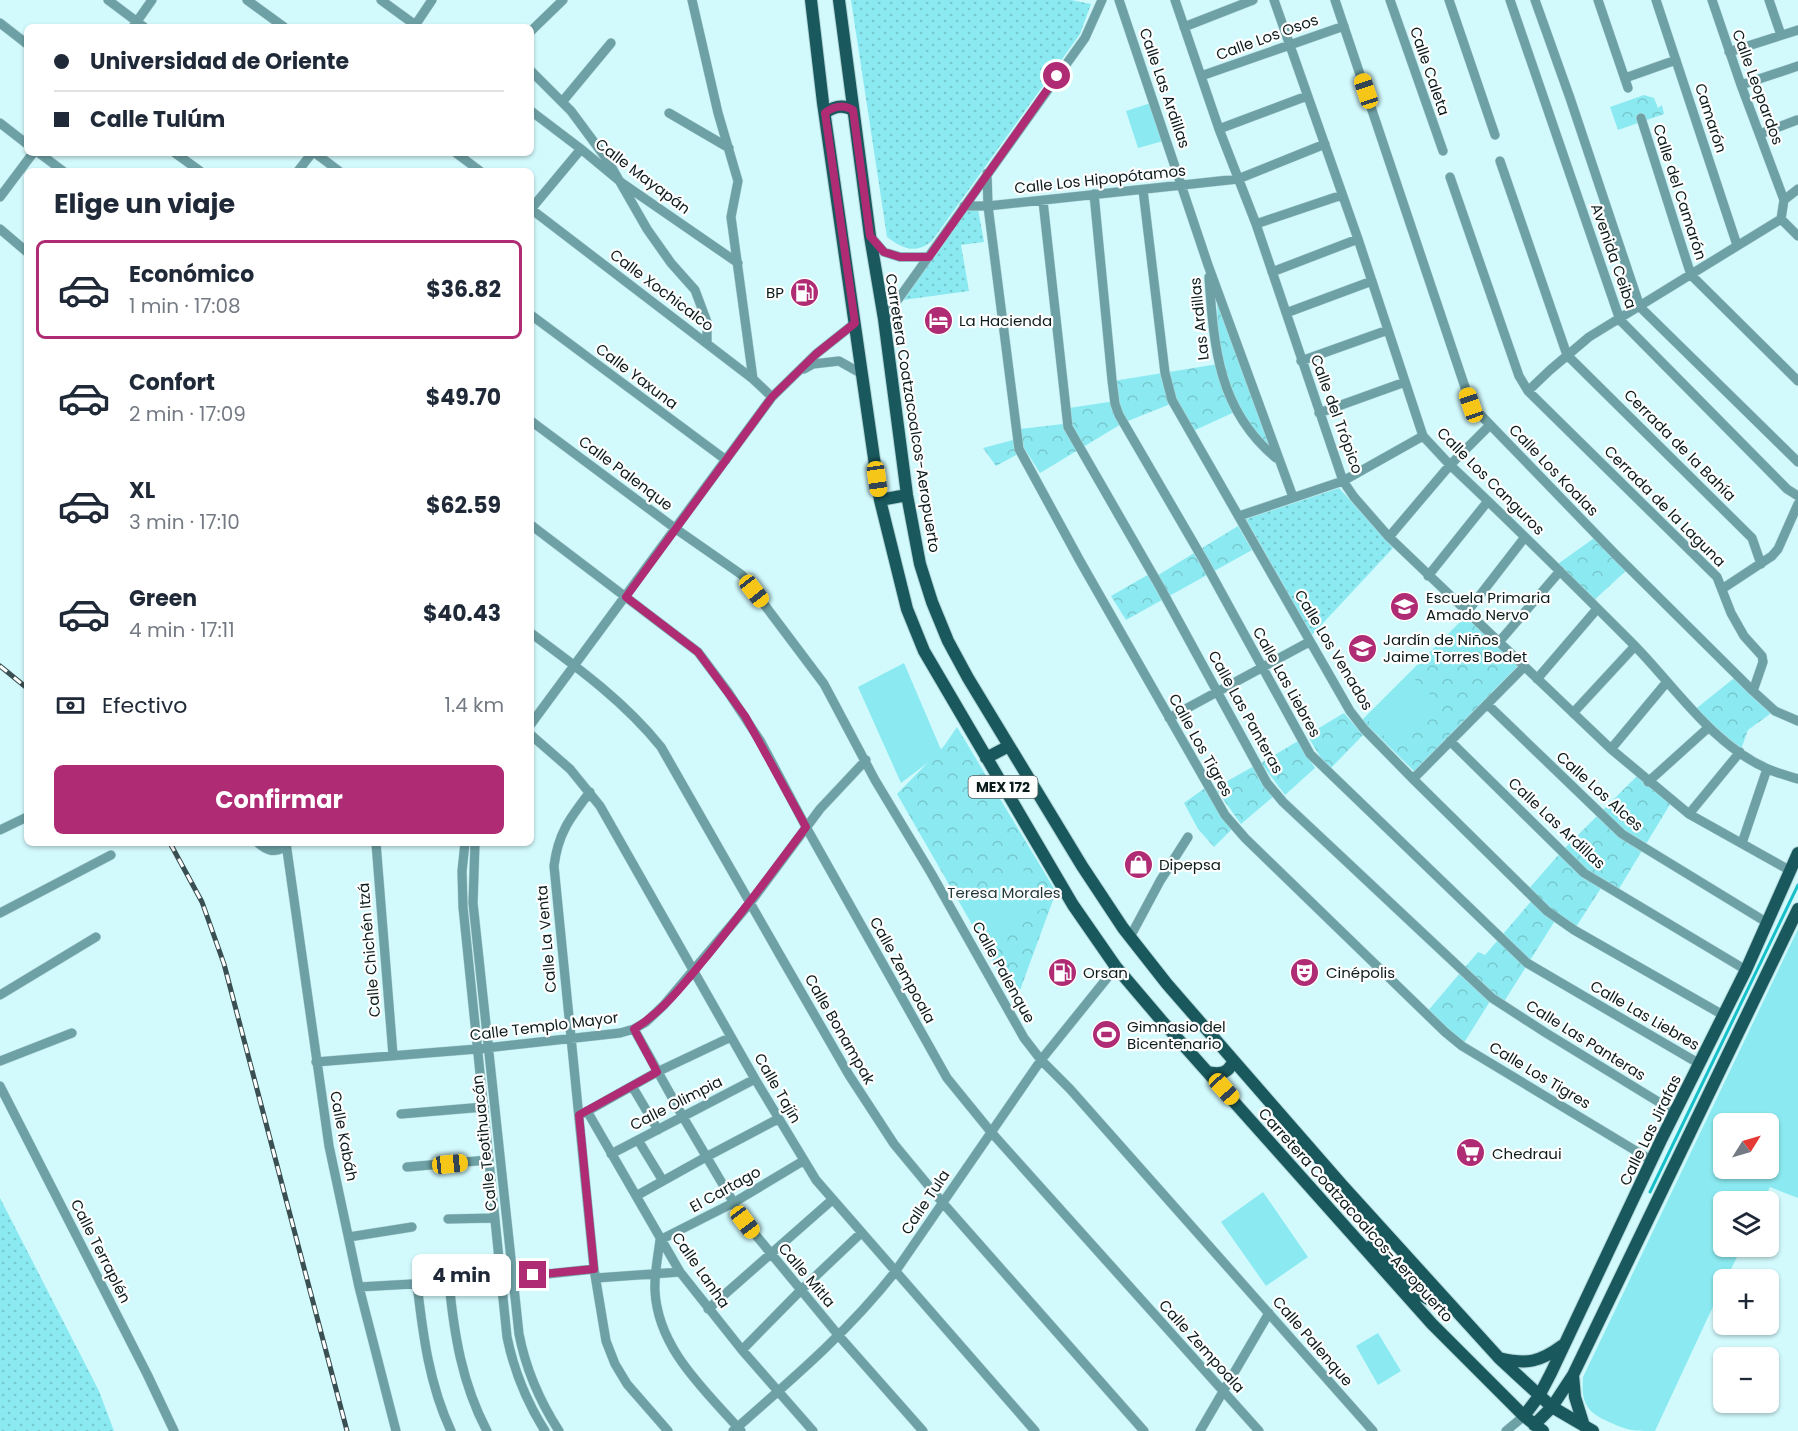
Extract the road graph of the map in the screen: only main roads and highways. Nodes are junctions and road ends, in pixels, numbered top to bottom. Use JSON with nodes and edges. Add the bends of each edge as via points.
{"nodes":[{"id":1,"x":811,"y":0,"type":"edge"},
{"id":2,"x":839,"y":0,"type":"edge"},
{"id":3,"x":853,"y":110,"type":"junction"},
{"id":4,"x":825,"y":113,"type":"junction"},
{"id":5,"x":907,"y":495,"type":"junction"},
{"id":6,"x":880,"y":500,"type":"junction"},
{"id":7,"x":1009,"y":746,"type":"junction"},
{"id":8,"x":986,"y":758,"type":"junction"},
{"id":9,"x":1798,"y":853,"type":"edge"},
{"id":10,"x":1798,"y":909,"type":"edge"},
{"id":11,"x":1233,"y":1061,"type":"junction"},
{"id":12,"x":1208,"y":1072,"type":"junction"},
{"id":13,"x":1632,"y":1200,"type":"junction"},
{"id":14,"x":1652,"y":1209,"type":"junction"},
{"id":15,"x":1345,"y":1225,"type":"junction"},
{"id":16,"x":1442,"y":1297,"type":"junction"},
{"id":17,"x":1564,"y":1345,"type":"junction"},
{"id":18,"x":1499,"y":1358,"type":"junction"},
{"id":19,"x":1573,"y":1375,"type":"junction"},
{"id":20,"x":1539,"y":1396,"type":"junction"},
{"id":21,"x":1552,"y":1407,"type":"junction"},
{"id":22,"x":1524,"y":1416,"type":"junction"},
{"id":23,"x":1534,"y":1429,"type":"edge"},
{"id":24,"x":1588,"y":1429,"type":"edge"}],
"edges":[{"from":1,"to":4,"type":"main road","name":"Carretera Coatzacoalcos-Aeropuerto","number":"MEX 172"},
{"from":2,"to":3,"type":"main road","name":"Carretera Coatzacoalcos-Aeropuerto","number":"MEX 172"},
{"from":3,"to":4,"type":"main road","via":[[840,106]]},
{"from":3,"to":5,"type":"main road","name":"Carretera Coatzacoalcos-Aeropuerto","number":"MEX 172"},
{"from":4,"to":6,"type":"main road","name":"Carretera Coatzacoalcos-Aeropuerto","number":"MEX 172"},
{"from":5,"to":6,"type":"main road"},
{"from":5,"to":7,"type":"main road","name":"Carretera Coatzacoalcos-Aeropuerto","number":"MEX 172","via":[[920,564],[932,602],[948,641]]},
{"from":6,"to":8,"type":"main road","name":"Carretera Coatzacoalcos-Aeropuerto","number":"MEX 172","via":[[907,609],[924,651]]},
{"from":7,"to":8,"type":"main road"},
{"from":7,"to":11,"type":"main road","name":"Carretera Coatzacoalcos-Aeropuerto","number":"MEX 172","via":[[1130,937]]},
{"from":8,"to":12,"type":"main road","name":"Carretera Coatzacoalcos-Aeropuerto","number":"MEX 172","via":[[1073,905],[1116,967]]},
{"from":9,"to":13,"type":"main road","name":"Calle Las Jirafas","via":[[1746,970]]},
{"from":10,"to":14,"type":"main road"},
{"from":11,"to":12,"type":"main road","via":[[1226,1072]]},
{"from":11,"to":16,"type":"main road","name":"Carretera Coatzacoalcos-Aeropuerto","number":"MEX 172"},
{"from":12,"to":15,"type":"main road","name":"Carretera Coatzacoalcos-Aeropuerto","number":"MEX 172"},
{"from":13,"to":14,"type":"main road"},
{"from":13,"to":17,"type":"main road","name":"Calle Las Jirafas"},
{"from":14,"to":19,"type":"main road"},
{"from":15,"to":16,"type":"main road","via":[[1370,1243],[1420,1295],[1430,1300]]},
{"from":15,"to":22,"type":"main road","name":"Carretera Coatzacoalcos-Aeropuerto","number":"MEX 172","via":[[1432,1324]]},
{"from":16,"to":18,"type":"main road","name":"Carretera Coatzacoalcos-Aeropuerto","number":"MEX 172"},
{"from":17,"to":18,"type":"main road","via":[[1534,1362]]},
{"from":17,"to":20,"type":"main road","name":"Calle Las Jirafas"},
{"from":18,"to":20,"type":"main road","name":"Carretera Coatzacoalcos-Aeropuerto"},
{"from":19,"to":21,"type":"main road"},
{"from":19,"to":24,"type":"main road","via":[[1575,1397]]},
{"from":20,"to":21,"type":"main road","name":"Carretera Coatzacoalcos-Aeropuerto"},
{"from":20,"to":22,"type":"main road","name":"Calle Las Jirafas"},
{"from":21,"to":23,"type":"main road"},
{"from":21,"to":24,"type":"main road","name":"Carretera Coatzacoalcos-Aeropuerto"},
{"from":22,"to":23,"type":"main road","name":"Carretera Coatzacoalcos-Aeropuerto"}]}
